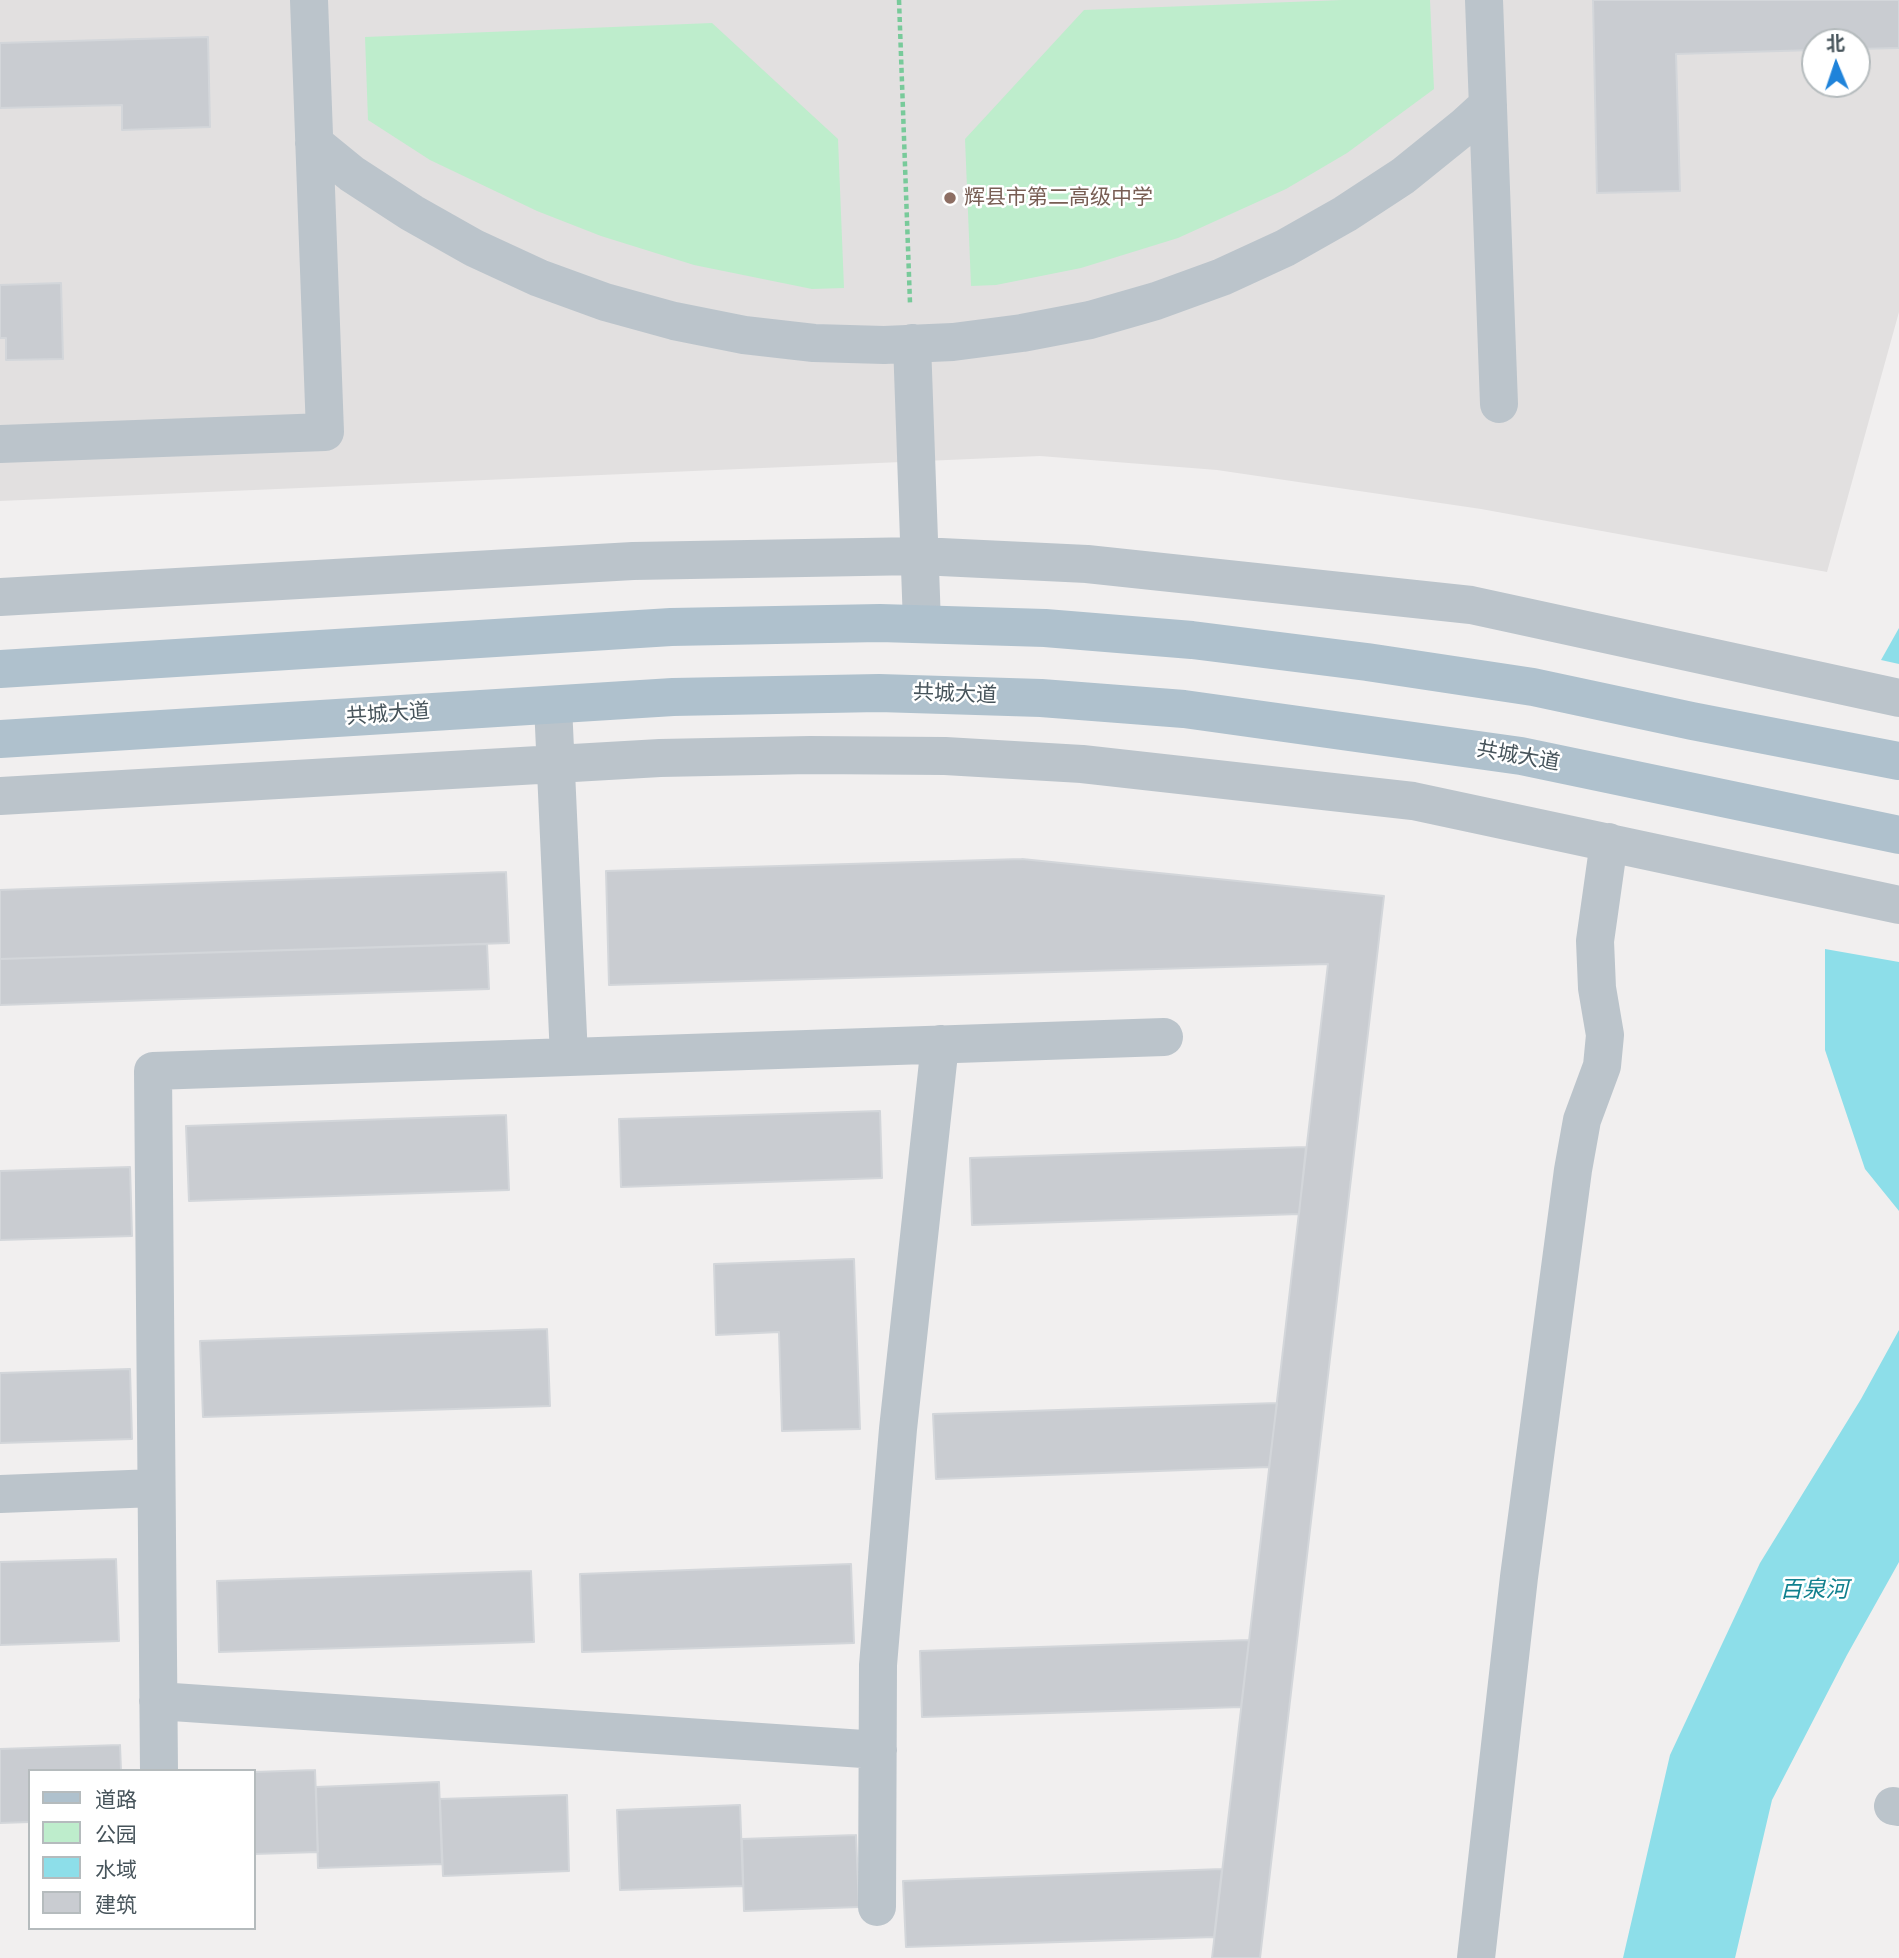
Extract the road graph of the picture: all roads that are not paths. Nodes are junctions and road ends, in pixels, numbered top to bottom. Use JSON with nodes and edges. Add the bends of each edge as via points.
{"nodes":[{"id":1,"x":309,"y":0,"type":"edge"},
{"id":2,"x":1484,"y":0,"type":"edge"},
{"id":3,"x":1488,"y":105,"type":"junction"},
{"id":4,"x":314,"y":143,"type":"junction"},
{"id":5,"x":912,"y":343,"type":"junction"},
{"id":6,"x":1499,"y":404,"type":"dead end"},
{"id":7,"x":0,"y":444,"type":"edge"},
{"id":8,"x":920,"y":556,"type":"junction"},
{"id":9,"x":0,"y":597,"type":"edge"},
{"id":10,"x":922,"y":624,"type":"junction"},
{"id":11,"x":0,"y":669,"type":"edge"},
{"id":12,"x":1884,"y":695,"type":"edge"},
{"id":13,"x":553,"y":705,"type":"junction"},
{"id":14,"x":0,"y":739,"type":"edge"},
{"id":15,"x":1881,"y":757,"type":"edge"},
{"id":16,"x":556,"y":764,"type":"junction"},
{"id":17,"x":0,"y":796,"type":"edge"},
{"id":18,"x":1899,"y":835,"type":"edge"},
{"id":19,"x":1609,"y":842,"type":"junction"},
{"id":20,"x":1899,"y":905,"type":"edge"},
{"id":21,"x":1164,"y":1037,"type":"dead end"},
{"id":22,"x":940,"y":1044,"type":"junction"},
{"id":23,"x":569,"y":1057,"type":"junction"},
{"id":24,"x":155,"y":1488,"type":"junction"},
{"id":25,"x":0,"y":1494,"type":"edge"},
{"id":26,"x":158,"y":1701,"type":"junction"},
{"id":27,"x":878,"y":1750,"type":"junction"},
{"id":28,"x":159,"y":1769,"type":"edge"},
{"id":29,"x":877,"y":1907,"type":"dead end"},
{"id":30,"x":1476,"y":1958,"type":"edge"}],
"edges":[{"from":1,"to":4,"type":"street"},
{"from":2,"to":3,"type":"street"},
{"from":3,"to":5,"type":"street","via":[[1403,176],[1345,214],[1222,277],[1090,320],[953,342]]},
{"from":3,"to":6,"type":"street"},
{"from":4,"to":5,"type":"street","via":[[411,213],[474,248],[605,302],[744,335],[814,343]]},
{"from":4,"to":7,"type":"street","via":[[325,432]]},
{"from":5,"to":8,"type":"street"},
{"from":8,"to":9,"type":"street","via":[[632,561]]},
{"from":8,"to":10,"type":"street"},
{"from":8,"to":12,"type":"street","via":[[1087,564],[1471,605]]},
{"from":10,"to":11,"type":"main road","via":[[671,627]]},
{"from":10,"to":15,"type":"main road","via":[[1192,640],[1367,662],[1534,687]]},
{"from":13,"to":14,"type":"main road","name":"共城大道"},
{"from":13,"to":16,"type":"street"},
{"from":13,"to":18,"type":"main road","name":"共城大道","via":[[673,697],[879,693],[1184,709],[1521,756]]},
{"from":16,"to":17,"type":"street"},
{"from":16,"to":19,"type":"street","via":[[810,755],[1082,764],[1413,801]]},
{"from":16,"to":23,"type":"street"},
{"from":19,"to":20,"type":"street"},
{"from":19,"to":30,"type":"street","via":[[1595,941],[1605,1035],[1602,1066],[1582,1120],[1571,1184],[1519,1577]]},
{"from":21,"to":22,"type":"street"},
{"from":22,"to":23,"type":"street"},
{"from":22,"to":27,"type":"street","via":[[898,1429],[878,1665]]},
{"from":23,"to":24,"type":"street","via":[[153,1071]]},
{"from":24,"to":25,"type":"street"},
{"from":24,"to":26,"type":"street"},
{"from":26,"to":27,"type":"street"},
{"from":26,"to":28,"type":"street"},
{"from":27,"to":29,"type":"street"}]}
